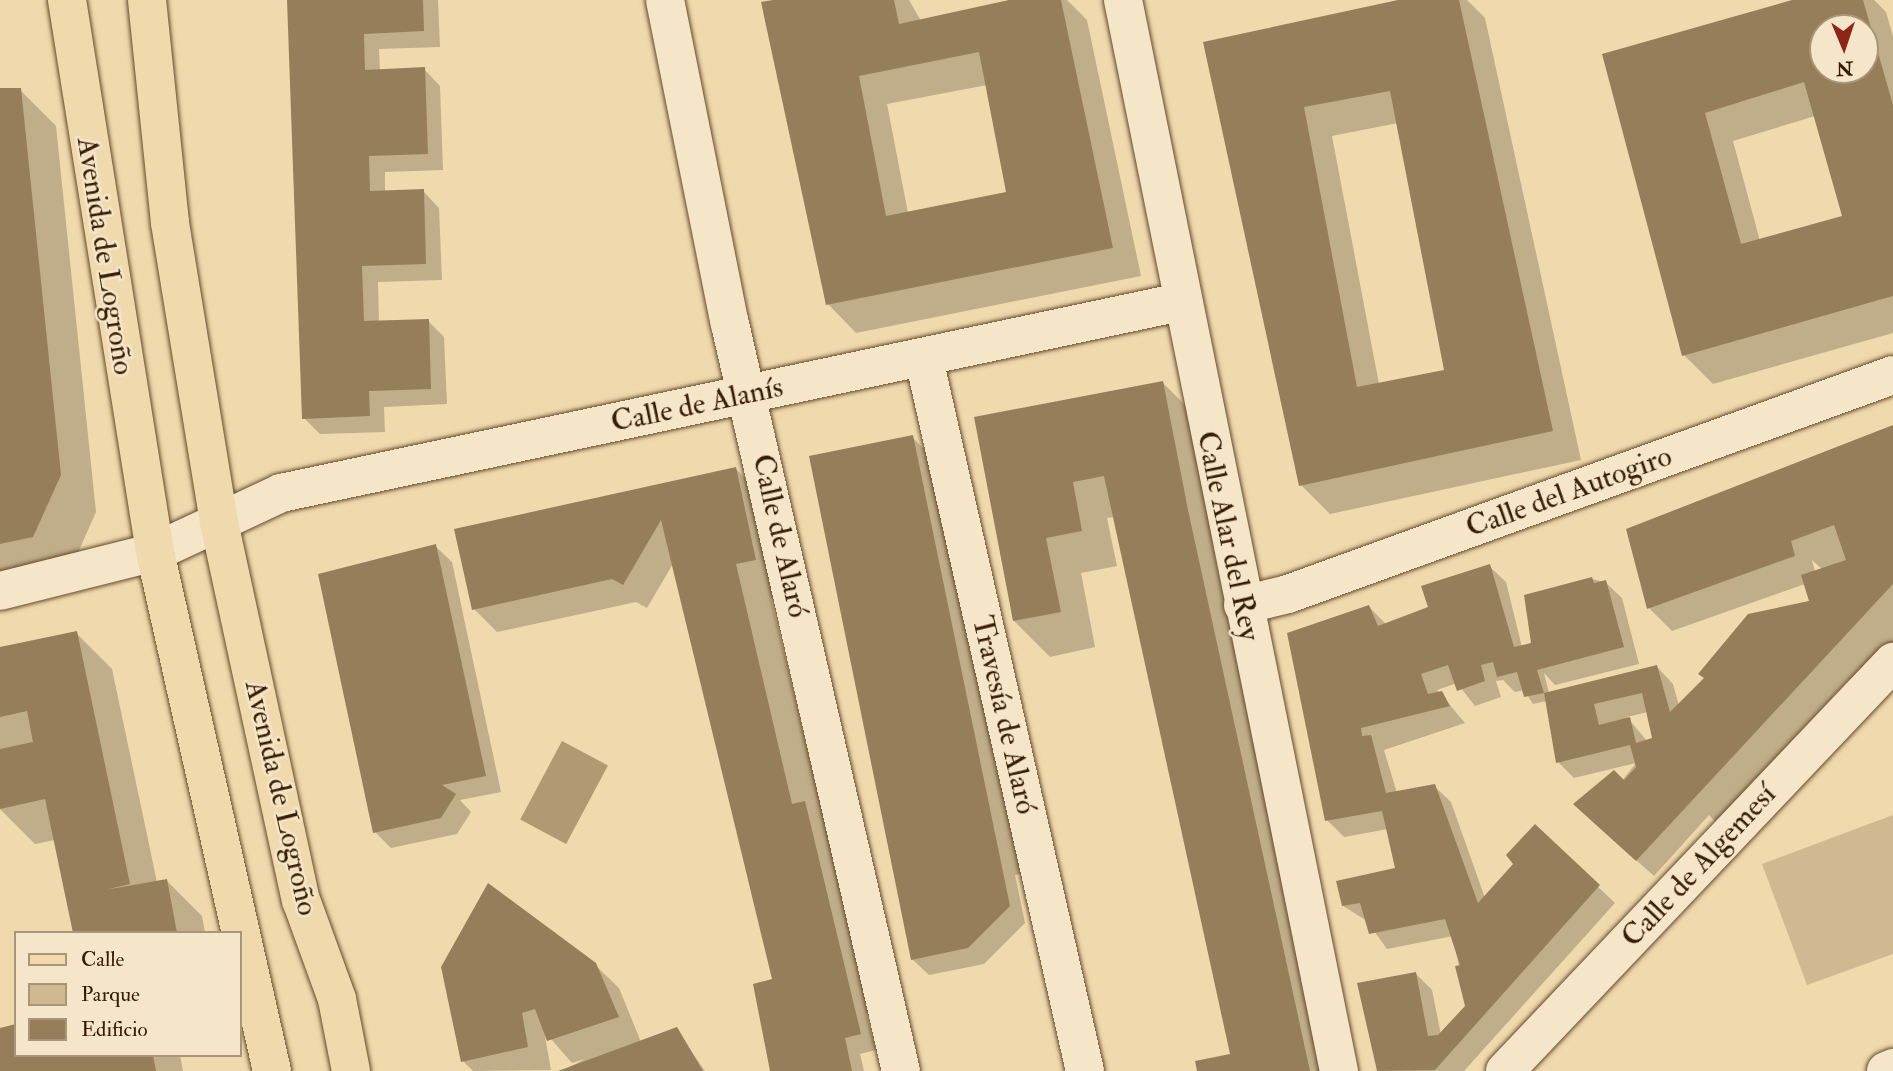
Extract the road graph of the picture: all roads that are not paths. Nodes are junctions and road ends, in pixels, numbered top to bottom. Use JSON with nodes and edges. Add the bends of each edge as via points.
{"nodes":[{"id":1,"x":67,"y":0,"type":"edge"},
{"id":2,"x":147,"y":0,"type":"edge"},
{"id":3,"x":665,"y":0,"type":"edge"},
{"id":4,"x":1123,"y":0,"type":"edge"},
{"id":5,"x":1180,"y":302,"type":"junction"},
{"id":6,"x":925,"y":359,"type":"junction"},
{"id":7,"x":1893,"y":375,"type":"edge"},
{"id":8,"x":746,"y":394,"type":"junction"},
{"id":9,"x":219,"y":522,"type":"junction"},
{"id":10,"x":155,"y":552,"type":"junction"},
{"id":11,"x":0,"y":591,"type":"edge"},
{"id":12,"x":1243,"y":605,"type":"junction"},
{"id":13,"x":1893,"y":662,"type":"edge"},
{"id":14,"x":240,"y":931,"type":"edge"},
{"id":15,"x":242,"y":938,"type":"edge"},
{"id":16,"x":1893,"y":1068,"type":"edge"},
{"id":17,"x":1513,"y":1069,"type":"edge"},
{"id":18,"x":272,"y":1071,"type":"edge"},
{"id":19,"x":351,"y":1071,"type":"edge"},
{"id":20,"x":901,"y":1071,"type":"edge"},
{"id":21,"x":1085,"y":1071,"type":"edge"},
{"id":22,"x":1339,"y":1071,"type":"edge"},
{"id":23,"x":1886,"y":1071,"type":"edge"}],
"edges":[{"from":1,"to":10,"type":"main road","name":"Avenida de Logroño"},
{"from":2,"to":9,"type":"main road","name":"Avenida de Logroño","via":[[170,223]]},
{"from":3,"to":8,"type":"street","name":"Calle de Alaró"},
{"from":4,"to":5,"type":"street","name":"Calle Alar del Rey"},
{"from":5,"to":6,"type":"street","name":"Calle de Alanís"},
{"from":5,"to":12,"type":"street","name":"Calle Alar del Rey"},
{"from":6,"to":8,"type":"street","name":"Calle de Alanís"},
{"from":6,"to":21,"type":"street","name":"Travesía de Alaró"},
{"from":7,"to":12,"type":"street","name":"Calle del Autogiro","via":[[1288,594]]},
{"from":8,"to":9,"type":"street","name":"Calle de Alanís","via":[[281,493]]},
{"from":8,"to":20,"type":"street","name":"Calle de Alaró"},
{"from":9,"to":10,"type":"street"},
{"from":9,"to":19,"type":"main road","name":"Avenida de Logroño","via":[[302,900],[337,999]]},
{"from":10,"to":11,"type":"street"},
{"from":10,"to":14,"type":"main road","name":"Avenida de Logroño"},
{"from":12,"to":22,"type":"street","name":"Calle Alar del Rey"},
{"from":13,"to":17,"type":"street","name":"Calle de Algemesí"},
{"from":15,"to":18,"type":"main road","name":"Avenida de Logroño"},
{"from":16,"to":23,"type":"street"}]}
